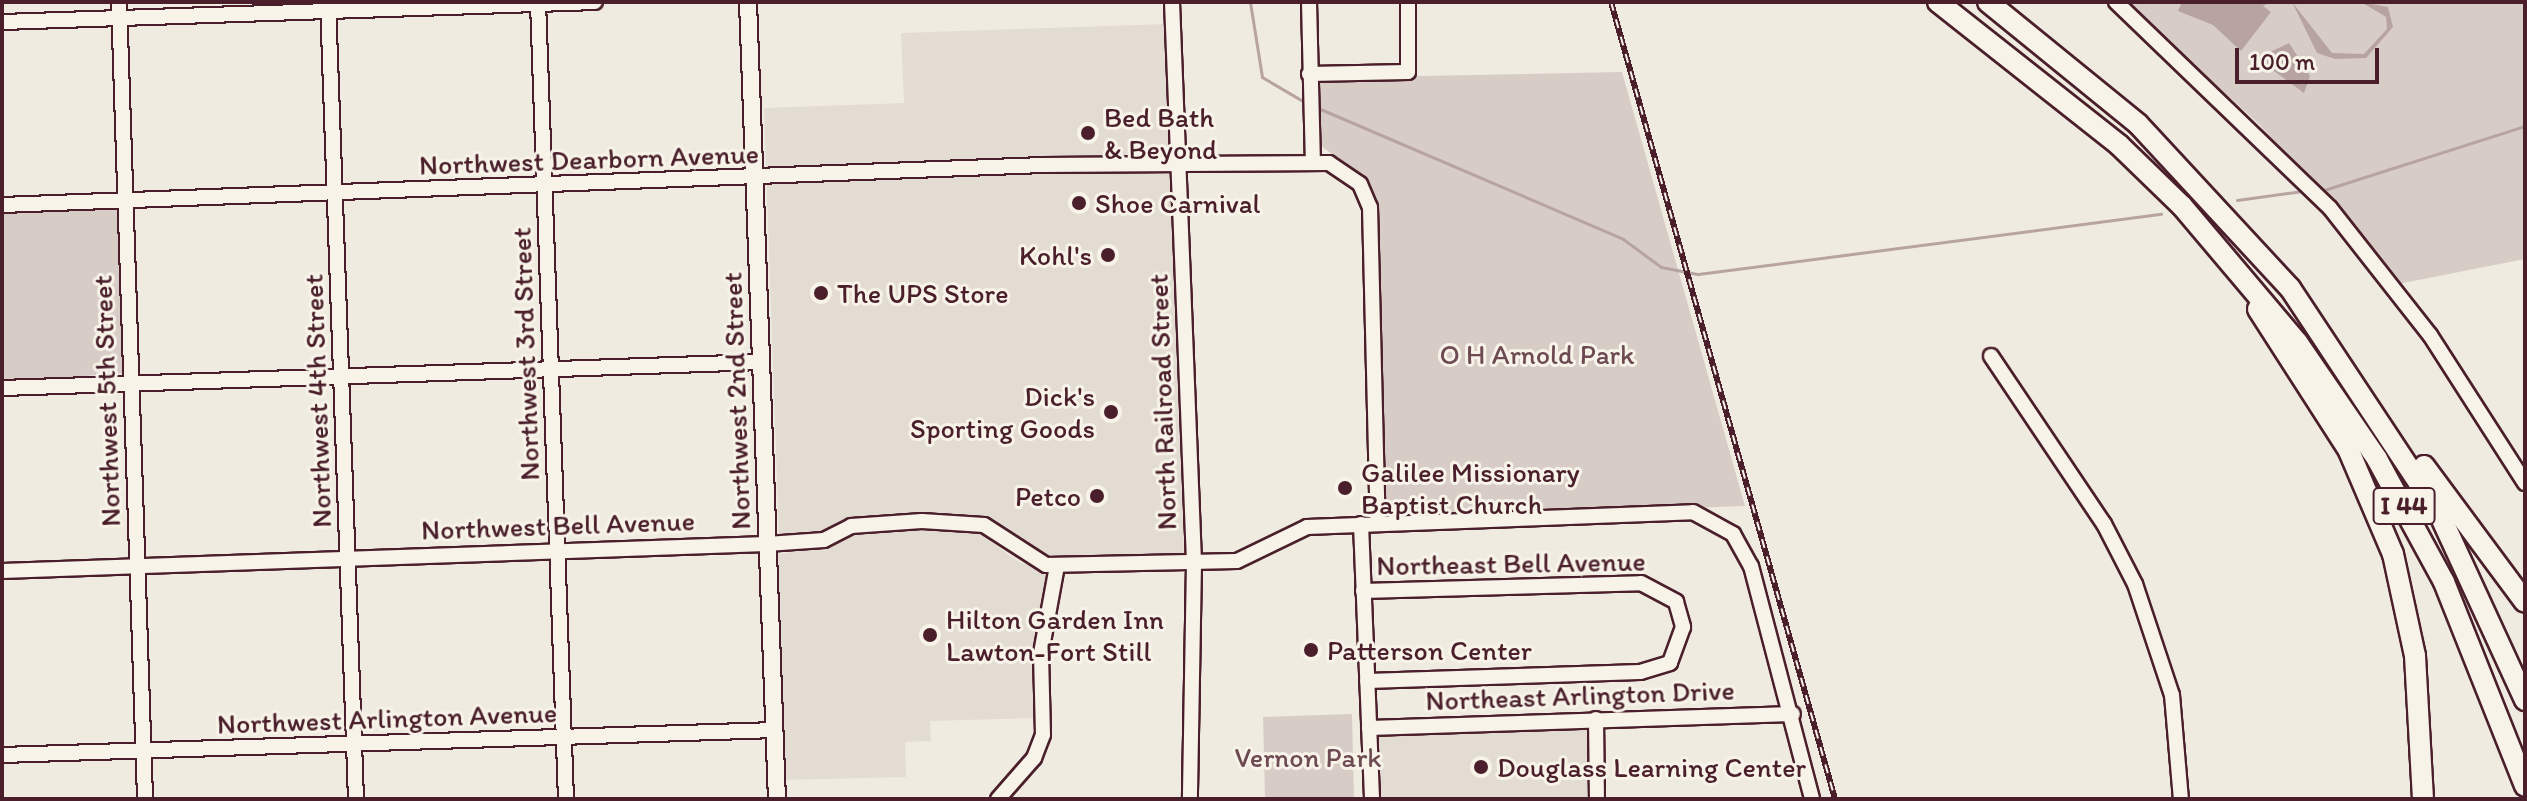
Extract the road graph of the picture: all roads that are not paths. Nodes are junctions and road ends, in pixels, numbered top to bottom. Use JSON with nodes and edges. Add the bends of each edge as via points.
{"nodes":[{"id":1,"x":595,"y":2,"type":"edge"},
{"id":2,"x":748,"y":2,"type":"edge"},
{"id":3,"x":1172,"y":2,"type":"edge"},
{"id":4,"x":1309,"y":2,"type":"edge"},
{"id":5,"x":1408,"y":2,"type":"edge"},
{"id":6,"x":1938,"y":2,"type":"edge"},
{"id":7,"x":1978,"y":2,"type":"edge"},
{"id":8,"x":1988,"y":2,"type":"edge"},
{"id":9,"x":2116,"y":2,"type":"edge"},
{"id":10,"x":538,"y":3,"type":"edge"},
{"id":11,"x":328,"y":7,"type":"edge"},
{"id":12,"x":119,"y":10,"type":"edge"},
{"id":13,"x":2,"y":22,"type":"edge"},
{"id":14,"x":2035,"y":58,"type":"junction"},
{"id":15,"x":1309,"y":74,"type":"junction"},
{"id":16,"x":2138,"y":124,"type":"junction"},
{"id":17,"x":2119,"y":145,"type":"junction"},
{"id":18,"x":1313,"y":162,"type":"junction"},
{"id":19,"x":1178,"y":165,"type":"junction"},
{"id":20,"x":755,"y":180,"type":"junction"},
{"id":21,"x":545,"y":186,"type":"junction"},
{"id":22,"x":335,"y":193,"type":"junction"},
{"id":23,"x":125,"y":200,"type":"junction"},
{"id":24,"x":2,"y":205,"type":"edge"},
{"id":25,"x":2228,"y":257,"type":"junction"},
{"id":26,"x":2335,"y":348,"type":"junction"},
{"id":27,"x":1991,"y":356,"type":"dead end"},
{"id":28,"x":761,"y":362,"type":"junction"},
{"id":29,"x":552,"y":370,"type":"junction"},
{"id":30,"x":342,"y":377,"type":"junction"},
{"id":31,"x":131,"y":384,"type":"junction"},
{"id":32,"x":2,"y":388,"type":"edge"},
{"id":33,"x":2525,"y":483,"type":"edge"},
{"id":34,"x":1361,"y":524,"type":"junction"},
{"id":35,"x":1378,"y":524,"type":"junction"},
{"id":36,"x":767,"y":544,"type":"junction"},
{"id":37,"x":559,"y":552,"type":"junction"},
{"id":38,"x":349,"y":559,"type":"junction"},
{"id":39,"x":1194,"y":563,"type":"junction"},
{"id":40,"x":1057,"y":566,"type":"junction"},
{"id":41,"x":138,"y":567,"type":"junction"},
{"id":42,"x":2,"y":571,"type":"edge"},
{"id":43,"x":1363,"y":591,"type":"junction"},
{"id":44,"x":2525,"y":602,"type":"edge"},
{"id":45,"x":1683,"y":627,"type":"joint"},
{"id":46,"x":1367,"y":681,"type":"junction"},
{"id":47,"x":2525,"y":700,"type":"edge"},
{"id":48,"x":1793,"y":714,"type":"junction"},
{"id":49,"x":1596,"y":719,"type":"junction"},
{"id":50,"x":1369,"y":728,"type":"junction"},
{"id":51,"x":774,"y":730,"type":"junction"},
{"id":52,"x":565,"y":738,"type":"junction"},
{"id":53,"x":355,"y":744,"type":"junction"},
{"id":54,"x":143,"y":753,"type":"junction"},
{"id":55,"x":2,"y":755,"type":"edge"},
{"id":56,"x":2525,"y":786,"type":"edge"},
{"id":57,"x":145,"y":799,"type":"edge"},
{"id":58,"x":356,"y":799,"type":"edge"},
{"id":59,"x":566,"y":799,"type":"edge"},
{"id":60,"x":777,"y":799,"type":"edge"},
{"id":61,"x":998,"y":799,"type":"edge"},
{"id":62,"x":1190,"y":799,"type":"edge"},
{"id":63,"x":1372,"y":799,"type":"edge"},
{"id":64,"x":1597,"y":799,"type":"edge"},
{"id":65,"x":1812,"y":799,"type":"edge"},
{"id":66,"x":2181,"y":799,"type":"edge"},
{"id":67,"x":2423,"y":799,"type":"edge"}],
"edges":[{"from":1,"to":10,"type":"street"},
{"from":2,"to":20,"type":"main road","name":"Northwest 2nd Street"},
{"from":3,"to":19,"type":"street","name":"North Railroad Street"},
{"from":4,"to":15,"type":"street"},
{"from":5,"to":15,"type":"street","via":[[1408,72]]},
{"from":6,"to":14,"type":"highway"},
{"from":6,"to":17,"type":"highway","number":"I 44"},
{"from":7,"to":14,"type":"highway"},
{"from":8,"to":16,"type":"highway","number":"I 44"},
{"from":9,"to":33,"type":"street","via":[[2330,208],[2430,335]]},
{"from":10,"to":11,"type":"street"},
{"from":10,"to":21,"type":"street","name":"Northwest 3rd Street"},
{"from":11,"to":12,"type":"street"},
{"from":11,"to":22,"type":"street","name":"Northwest 4th Street"},
{"from":12,"to":13,"type":"street"},
{"from":12,"to":23,"type":"street","name":"Northwest 5th Street"},
{"from":14,"to":16,"type":"highway"},
{"from":14,"to":17,"type":"highway"},
{"from":15,"to":18,"type":"street"},
{"from":16,"to":26,"type":"highway","number":"I 44","via":[[2249,238]]},
{"from":17,"to":25,"type":"highway","number":"I 44"},
{"from":18,"to":19,"type":"street","name":"Northwest Dearborn Avenue"},
{"from":18,"to":35,"type":"street","via":[[1346,170],[1370,207]]},
{"from":19,"to":20,"type":"street","name":"Northwest Dearborn Avenue"},
{"from":19,"to":39,"type":"street","name":"North Railroad Street"},
{"from":20,"to":21,"type":"street","name":"Northwest Dearborn Avenue"},
{"from":20,"to":28,"type":"main road","name":"Northwest 2nd Street"},
{"from":21,"to":22,"type":"street","name":"Northwest Dearborn Avenue"},
{"from":21,"to":29,"type":"street","name":"Northwest 3rd Street"},
{"from":22,"to":23,"type":"street","name":"Northwest Dearborn Avenue"},
{"from":22,"to":30,"type":"street","name":"Northwest 4th Street"},
{"from":23,"to":24,"type":"street","name":"Northwest Dearborn Avenue"},
{"from":23,"to":31,"type":"street","name":"Northwest 5th Street"},
{"from":25,"to":56,"type":"highway","number":"I 44","via":[[2334,393],[2414,523],[2472,642]]},
{"from":25,"to":67,"type":"highway","via":[[2349,451],[2381,523],[2411,629]]},
{"from":26,"to":44,"type":"highway"},
{"from":26,"to":47,"type":"highway","number":"I 44","via":[[2439,513]]},
{"from":27,"to":66,"type":"street","via":[[2104,524],[2135,584],[2172,695]]},
{"from":28,"to":29,"type":"street"},
{"from":28,"to":36,"type":"main road","name":"Northwest 2nd Street"},
{"from":29,"to":30,"type":"street"},
{"from":29,"to":37,"type":"street","name":"Northwest 3rd Street"},
{"from":30,"to":31,"type":"street"},
{"from":30,"to":38,"type":"street","name":"Northwest 4th Street"},
{"from":31,"to":32,"type":"street"},
{"from":31,"to":41,"type":"street","name":"Northwest 5th Street"},
{"from":34,"to":35,"type":"street","name":"Northeast Bell Avenue"},
{"from":34,"to":39,"type":"street","name":"Northeast Bell Avenue","via":[[1307,527],[1237,561]]},
{"from":34,"to":43,"type":"street"},
{"from":35,"to":48,"type":"street","name":"Northeast Bell Avenue","via":[[1708,515],[1733,534],[1751,566]]},
{"from":36,"to":37,"type":"street","name":"Northwest Bell Avenue"},
{"from":36,"to":40,"type":"street","name":"Northwest Bell Avenue","via":[[824,540],[866,524],[961,521],[984,525],[1033,562]]},
{"from":36,"to":51,"type":"main road","name":"Northwest 2nd Street"},
{"from":37,"to":38,"type":"street","name":"Northwest Bell Avenue"},
{"from":37,"to":52,"type":"street","name":"Northwest 3rd Street"},
{"from":38,"to":41,"type":"street","name":"Northwest Bell Avenue"},
{"from":38,"to":53,"type":"street","name":"Northwest 4th Street"},
{"from":39,"to":40,"type":"street","name":"Northwest Bell Avenue"},
{"from":39,"to":62,"type":"street","name":"North Railroad Street"},
{"from":40,"to":61,"type":"street","via":[[1041,653],[1043,735],[1034,758]]},
{"from":41,"to":42,"type":"street","name":"Northwest Bell Avenue"},
{"from":41,"to":54,"type":"street","name":"Northwest 5th Street"},
{"from":43,"to":45,"type":"street","name":"Northeast Bell Avenue","via":[[1641,583],[1676,602]]},
{"from":43,"to":46,"type":"street"},
{"from":45,"to":46,"type":"street","name":"Northeast Arlington Drive","via":[[1670,663],[1640,672]]},
{"from":46,"to":50,"type":"street"},
{"from":48,"to":49,"type":"street","name":"Northeast Arlington Drive"},
{"from":48,"to":65,"type":"street","name":"Northeast Bell Avenue"},
{"from":49,"to":50,"type":"street","name":"Northeast Arlington Drive"},
{"from":49,"to":64,"type":"street"},
{"from":50,"to":63,"type":"street"},
{"from":51,"to":52,"type":"street","name":"Northwest Arlington Avenue"},
{"from":51,"to":60,"type":"main road","name":"Northwest 2nd Street"},
{"from":52,"to":53,"type":"street","name":"Northwest Arlington Avenue"},
{"from":52,"to":59,"type":"street","name":"Northwest 3rd Street"},
{"from":53,"to":54,"type":"street","name":"Northwest Arlington Avenue"},
{"from":53,"to":58,"type":"street","name":"Northwest 4th Street"},
{"from":54,"to":55,"type":"street","name":"Northwest Arlington Avenue"},
{"from":54,"to":57,"type":"street","name":"Northwest 5th Street"}]}
